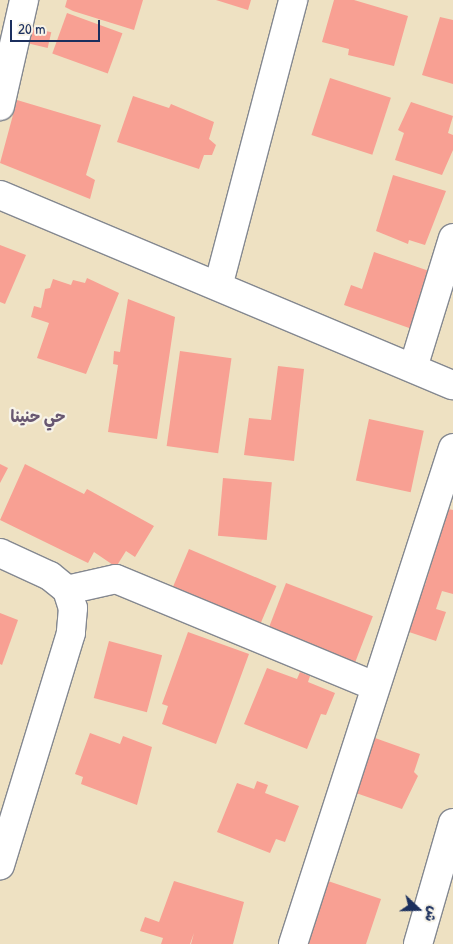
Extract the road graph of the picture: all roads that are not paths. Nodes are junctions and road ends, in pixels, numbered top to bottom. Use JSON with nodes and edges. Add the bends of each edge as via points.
{"nodes":[{"id":1,"x":24,"y":0,"type":"edge"},
{"id":2,"x":293,"y":0,"type":"edge"},
{"id":3,"x":0,"y":106,"type":"edge"},
{"id":4,"x":0,"y":195,"type":"edge"},
{"id":5,"x":453,"y":238,"type":"edge"},
{"id":6,"x":219,"y":284,"type":"junction"},
{"id":7,"x":413,"y":368,"type":"junction"},
{"id":8,"x":453,"y":386,"type":"edge"},
{"id":9,"x":453,"y":448,"type":"edge"},
{"id":10,"x":0,"y":553,"type":"edge"},
{"id":11,"x":67,"y":590,"type":"junction"},
{"id":12,"x":374,"y":686,"type":"junction"},
{"id":13,"x":453,"y":823,"type":"edge"},
{"id":14,"x":0,"y":865,"type":"edge"},
{"id":15,"x":293,"y":944,"type":"edge"},
{"id":16,"x":418,"y":944,"type":"edge"}],
"edges":[{"from":1,"to":3,"type":"street"},
{"from":2,"to":6,"type":"street"},
{"from":4,"to":6,"type":"street"},
{"from":5,"to":7,"type":"street"},
{"from":6,"to":7,"type":"street"},
{"from":7,"to":8,"type":"street"},
{"from":9,"to":12,"type":"street"},
{"from":10,"to":11,"type":"street","via":[[50,576]]},
{"from":11,"to":12,"type":"street","via":[[116,579]]},
{"from":11,"to":14,"type":"street","via":[[73,608],[71,633]]},
{"from":12,"to":15,"type":"street"},
{"from":13,"to":16,"type":"street"}]}
